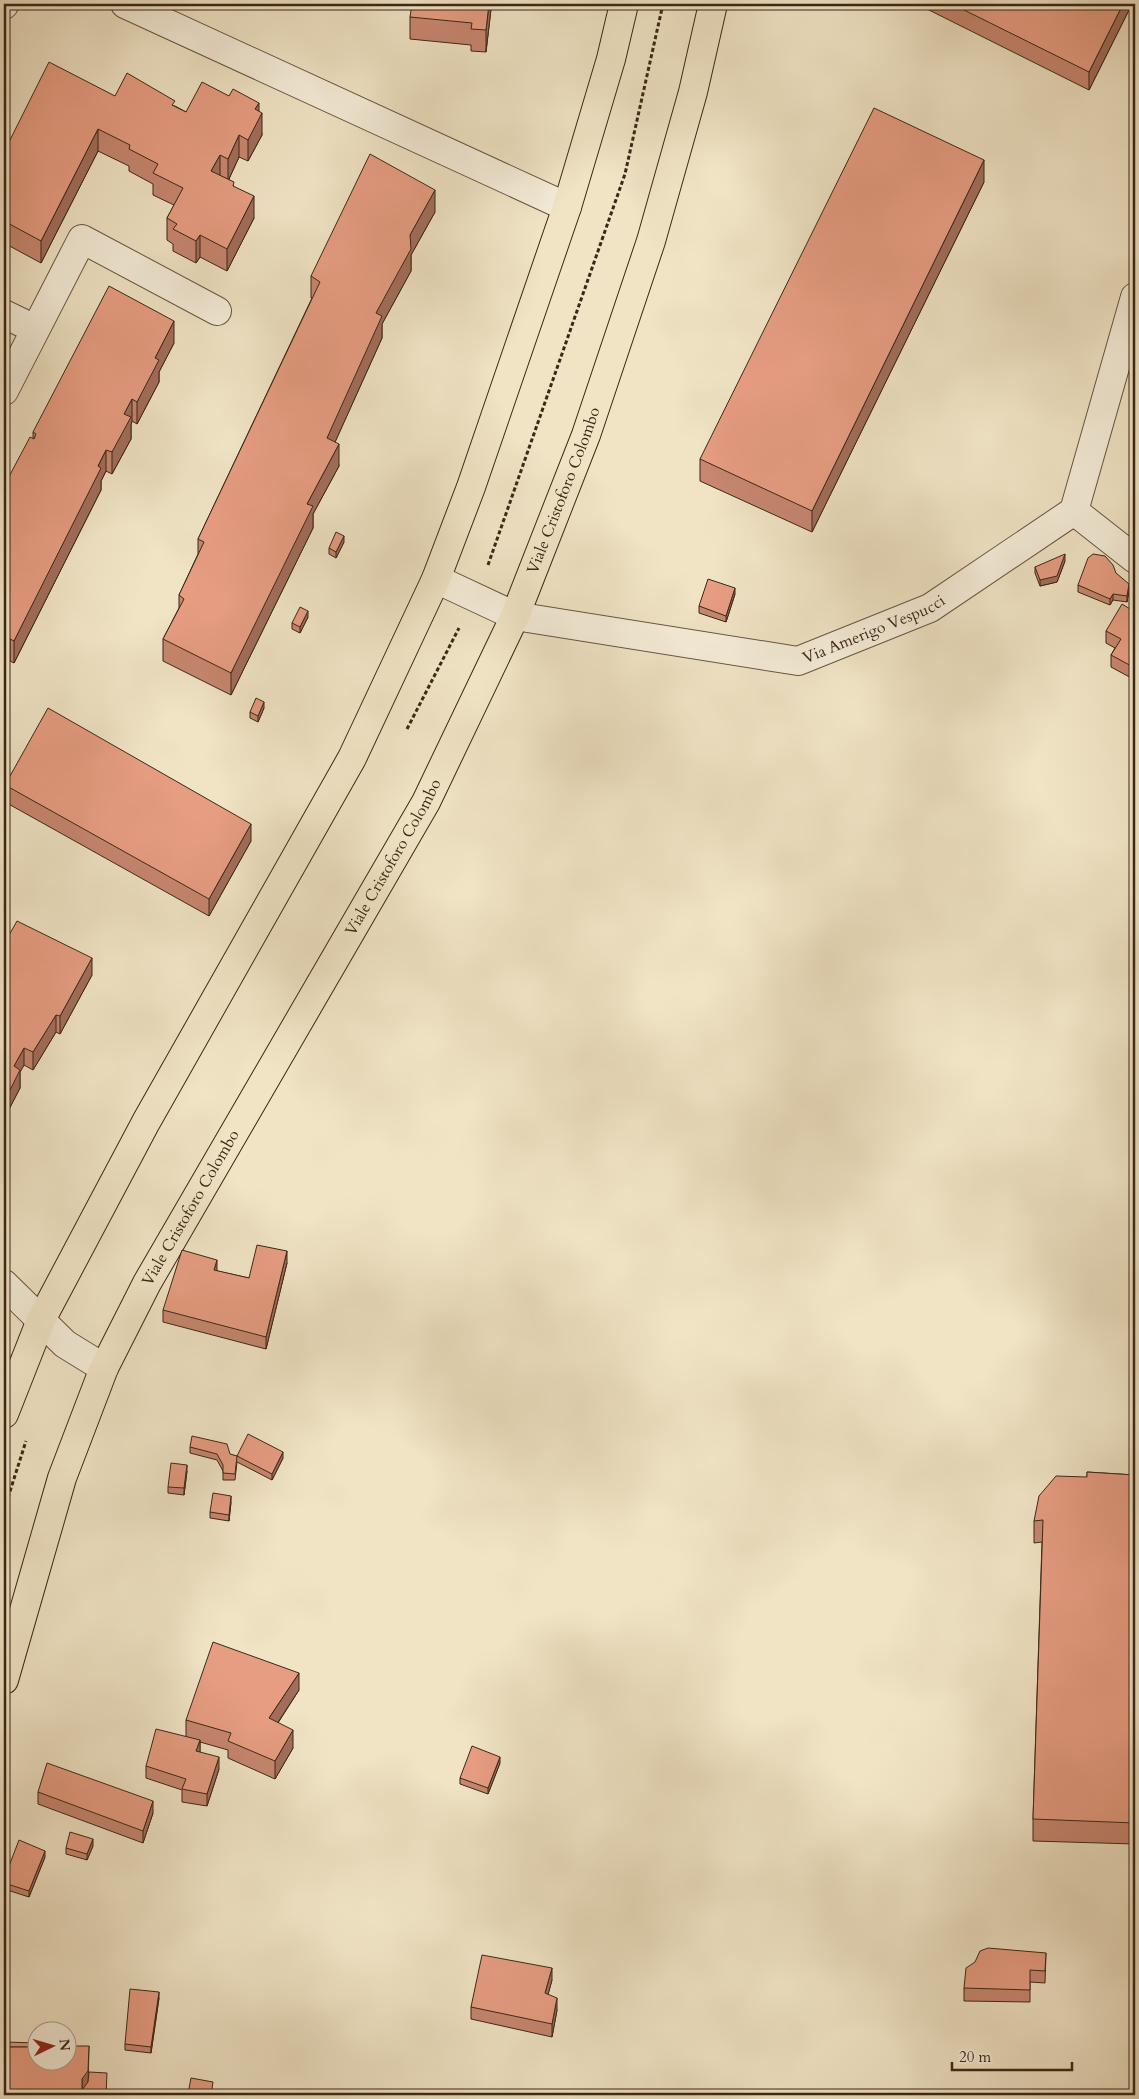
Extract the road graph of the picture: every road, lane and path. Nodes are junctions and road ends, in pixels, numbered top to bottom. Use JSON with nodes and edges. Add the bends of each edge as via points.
{"nodes":[{"id":1,"x":125,"y":4,"type":"edge"},
{"id":2,"x":624,"y":4,"type":"edge"},
{"id":3,"x":713,"y":4,"type":"edge"},
{"id":4,"x":567,"y":207,"type":"junction"},
{"id":5,"x":1135,"y":298,"type":"edge"},
{"id":6,"x":217,"y":311,"type":"dead end"},
{"id":7,"x":4,"y":314,"type":"edge"},
{"id":8,"x":35,"y":329,"type":"junction"},
{"id":9,"x":4,"y":391,"type":"edge"},
{"id":10,"x":1074,"y":512,"type":"junction"},
{"id":11,"x":1135,"y":559,"type":"edge"},
{"id":12,"x":436,"y":578,"type":"junction"},
{"id":13,"x":515,"y":616,"type":"junction"},
{"id":14,"x":4,"y":1284,"type":"edge"},
{"id":15,"x":40,"y":1320,"type":"junction"},
{"id":16,"x":104,"y":1368,"type":"junction"},
{"id":17,"x":4,"y":1414,"type":"edge"},
{"id":18,"x":4,"y":1680,"type":"edge"}],
"edges":[{"from":1,"to":4,"type":"street"},
{"from":2,"to":4,"type":"main road"},
{"from":3,"to":13,"type":"main road","name":"Viale Cristoforo Colombo","via":[[693,92],[651,241],[586,436]]},
{"from":4,"to":12,"type":"main road","via":[[471,487]]},
{"from":5,"to":10,"type":"street"},
{"from":6,"to":8,"type":"street","via":[[82,239]]},
{"from":7,"to":8,"type":"street"},
{"from":8,"to":9,"type":"street"},
{"from":10,"to":11,"type":"street"},
{"from":10,"to":13,"type":"street","name":"Via Amerigo Vespucci","via":[[930,608],[798,662]]},
{"from":12,"to":13,"type":"street","name":"Via Amerigo Vespucci"},
{"from":12,"to":15,"type":"main road","via":[[352,758],[146,1122]]},
{"from":13,"to":16,"type":"main road","name":"Viale Cristoforo Colombo","via":[[426,802],[147,1283]]},
{"from":14,"to":15,"type":"street"},
{"from":15,"to":16,"type":"street","via":[[66,1344]]},
{"from":15,"to":17,"type":"main road"},
{"from":16,"to":18,"type":"main road","name":"Viale Cristoforo Colombo","via":[[62,1478]]}]}
